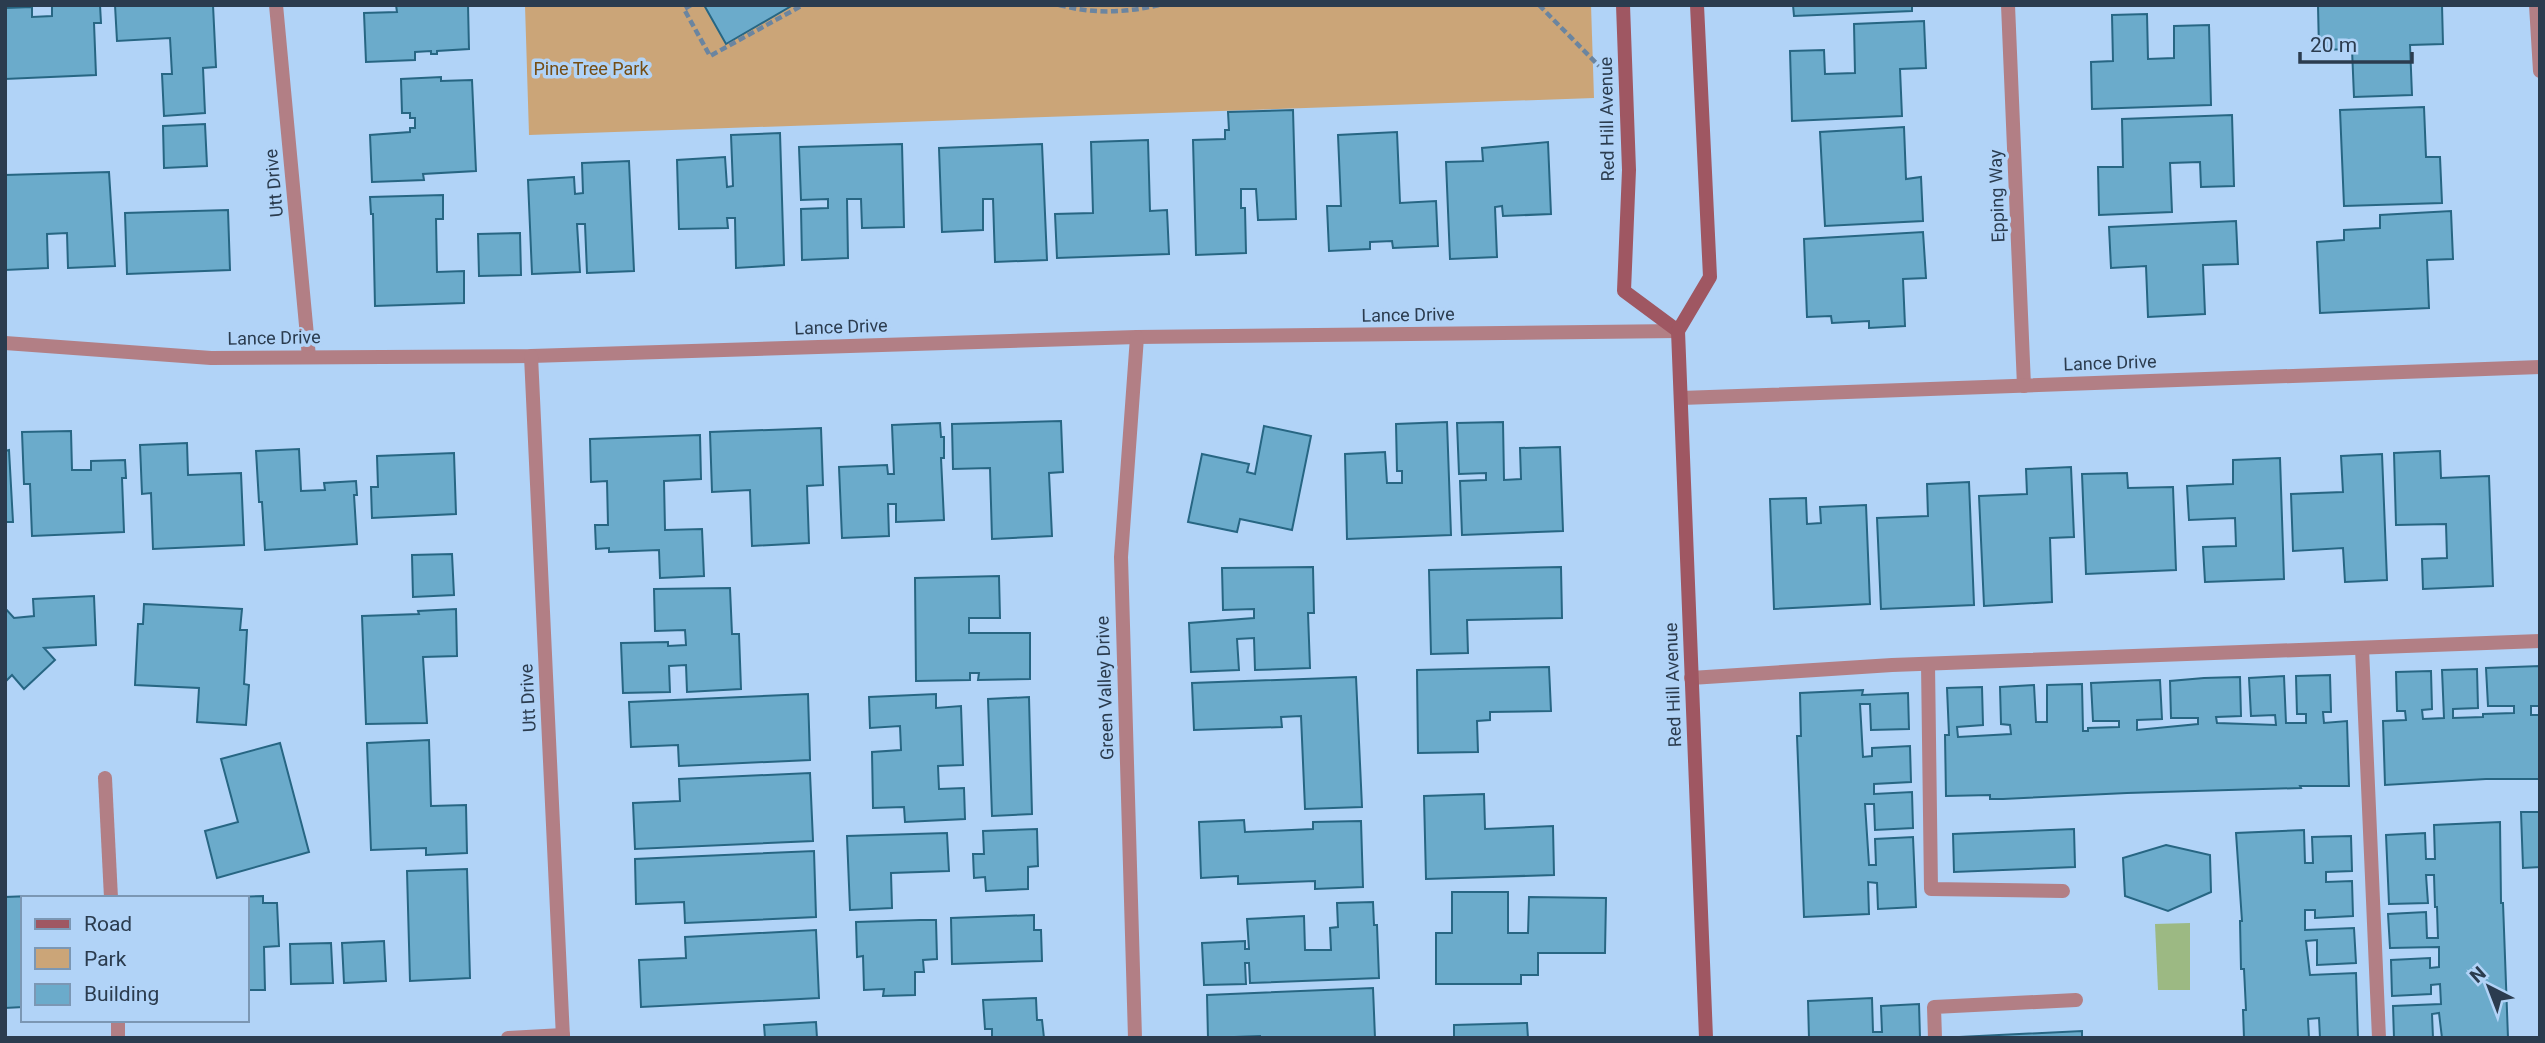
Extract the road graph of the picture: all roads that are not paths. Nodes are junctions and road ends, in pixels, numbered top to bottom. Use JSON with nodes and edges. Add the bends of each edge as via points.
{"nodes":[{"id":1,"x":276,"y":5,"type":"edge"},
{"id":2,"x":1623,"y":5,"type":"edge"},
{"id":3,"x":1697,"y":5,"type":"edge"},
{"id":4,"x":2008,"y":5,"type":"edge"},
{"id":5,"x":2536,"y":5,"type":"edge"},
{"id":6,"x":2540,"y":71,"type":"edge"},
{"id":7,"x":1678,"y":331,"type":"junction"},
{"id":8,"x":1138,"y":337,"type":"junction"},
{"id":9,"x":5,"y":343,"type":"edge"},
{"id":10,"x":531,"y":356,"type":"junction"},
{"id":11,"x":309,"y":357,"type":"junction"},
{"id":12,"x":2540,"y":367,"type":"edge"},
{"id":13,"x":2024,"y":386,"type":"junction"},
{"id":14,"x":1681,"y":398,"type":"junction"},
{"id":15,"x":2540,"y":641,"type":"edge"},
{"id":16,"x":2362,"y":648,"type":"junction"},
{"id":17,"x":1928,"y":664,"type":"junction"},
{"id":18,"x":1691,"y":678,"type":"junction"},
{"id":19,"x":105,"y":778,"type":"dead end"},
{"id":20,"x":2063,"y":891,"type":"dead end"},
{"id":21,"x":111,"y":896,"type":"edge"},
{"id":22,"x":2076,"y":1000,"type":"dead end"},
{"id":23,"x":563,"y":1037,"type":"edge"},
{"id":24,"x":508,"y":1038,"type":"edge"},
{"id":25,"x":1135,"y":1038,"type":"edge"},
{"id":26,"x":1706,"y":1038,"type":"edge"},
{"id":27,"x":1935,"y":1038,"type":"edge"},
{"id":28,"x":2379,"y":1038,"type":"edge"}],
"edges":[{"from":1,"to":11,"type":"street","name":"Utt Drive"},
{"from":2,"to":7,"type":"main road","name":"Red Hill Avenue","via":[[1629,170],[1624,291]]},
{"from":3,"to":7,"type":"main road","via":[[1710,277]]},
{"from":4,"to":13,"type":"street","name":"Epping Way"},
{"from":5,"to":6,"type":"street"},
{"from":7,"to":8,"type":"street","name":"Lance Drive"},
{"from":7,"to":14,"type":"main road","name":"Red Hill Avenue"},
{"from":8,"to":10,"type":"street","name":"Lance Drive"},
{"from":8,"to":25,"type":"street","name":"Green Valley Drive","via":[[1121,557]]},
{"from":9,"to":11,"type":"street","name":"Lance Drive","via":[[211,358]]},
{"from":10,"to":11,"type":"street","name":"Lance Drive"},
{"from":10,"to":23,"type":"street","name":"Utt Drive"},
{"from":12,"to":13,"type":"street","name":"Lance Drive"},
{"from":13,"to":14,"type":"street","name":"Lance Drive"},
{"from":14,"to":18,"type":"main road","name":"Red Hill Avenue"},
{"from":15,"to":16,"type":"street"},
{"from":16,"to":17,"type":"street"},
{"from":16,"to":28,"type":"street"},
{"from":17,"to":18,"type":"street"},
{"from":17,"to":20,"type":"street","via":[[1931,889]]},
{"from":18,"to":26,"type":"main road","name":"Red Hill Avenue"},
{"from":19,"to":21,"type":"street"},
{"from":22,"to":27,"type":"street","via":[[1934,1006]]},
{"from":23,"to":24,"type":"street"}]}
